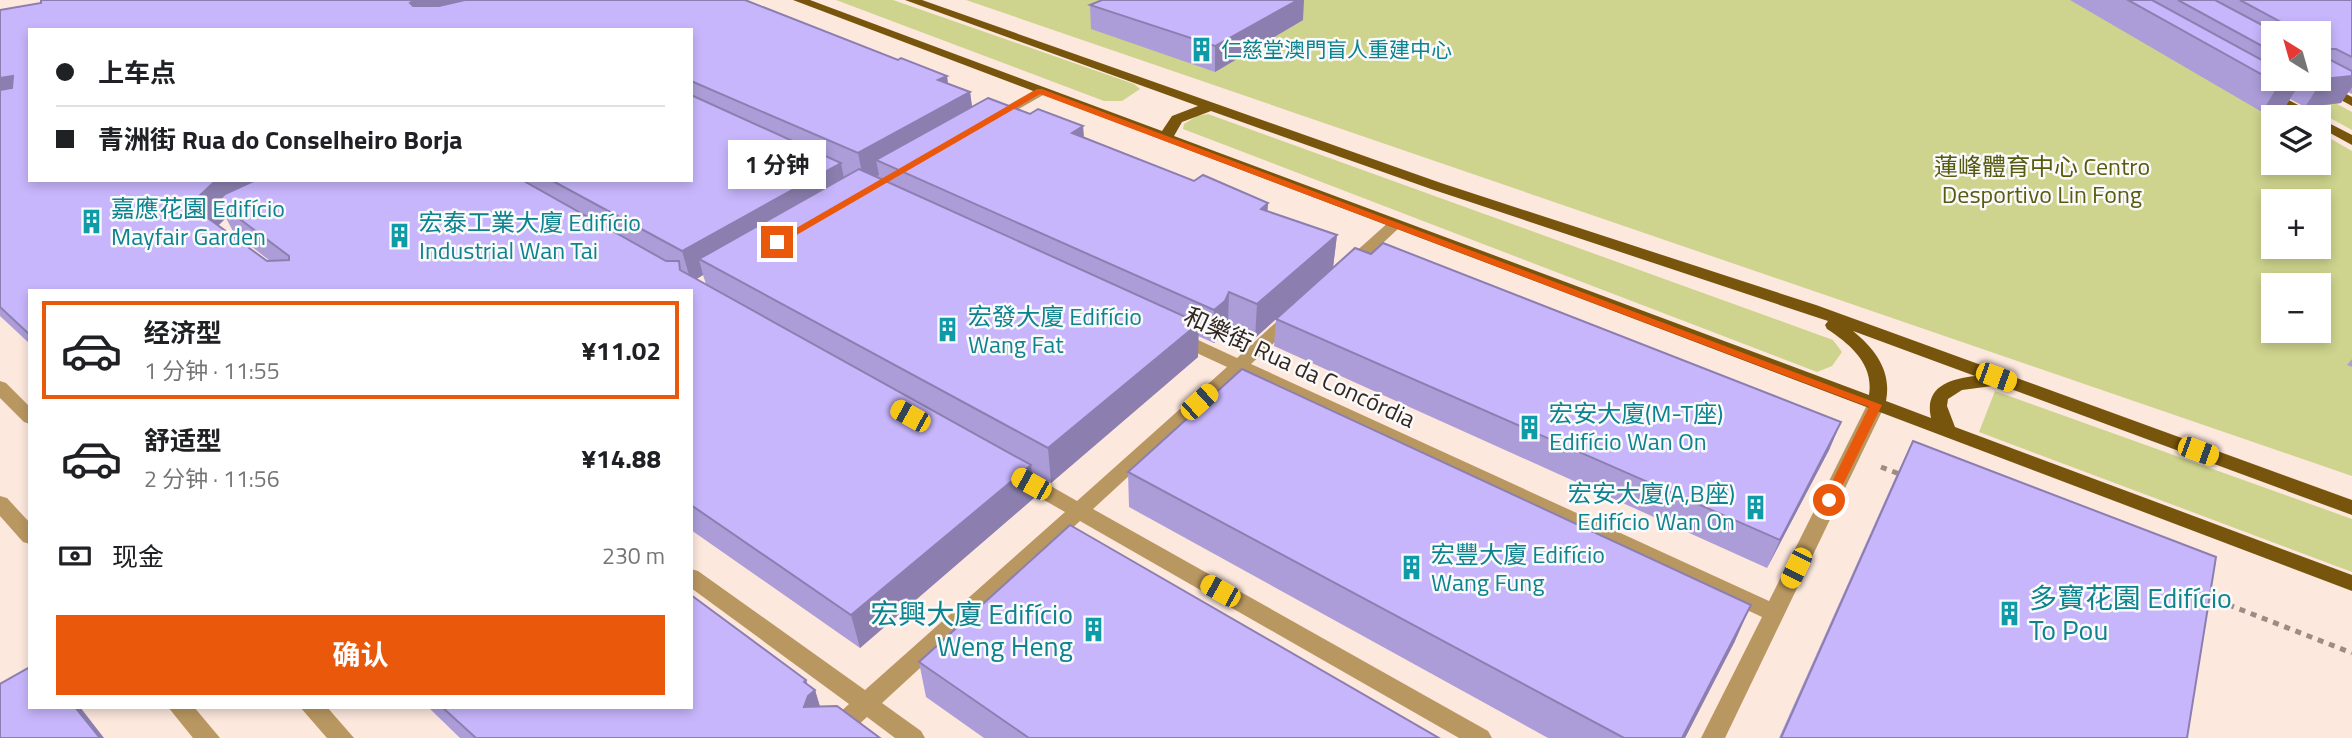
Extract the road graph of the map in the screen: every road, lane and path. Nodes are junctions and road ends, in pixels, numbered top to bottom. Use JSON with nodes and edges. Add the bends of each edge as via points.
{"nodes":[{"id":1,"x":799,"y":0,"type":"edge"},
{"id":2,"x":911,"y":0,"type":"edge"},
{"id":3,"x":2250,"y":83,"type":"edge"},
{"id":4,"x":1040,"y":91,"type":"junction"},
{"id":5,"x":2331,"y":91,"type":"edge"},
{"id":6,"x":2352,"y":102,"type":"edge"},
{"id":7,"x":2289,"y":105,"type":"edge"},
{"id":8,"x":1213,"y":107,"type":"junction"},
{"id":9,"x":2331,"y":129,"type":"edge"},
{"id":10,"x":972,"y":130,"type":"edge"},
{"id":11,"x":1167,"y":138,"type":"junction"},
{"id":12,"x":2352,"y":141,"type":"edge"},
{"id":13,"x":1395,"y":224,"type":"junction"},
{"id":14,"x":1337,"y":277,"type":"edge"},
{"id":15,"x":1308,"y":304,"type":"edge"},
{"id":16,"x":1810,"y":309,"type":"junction"},
{"id":17,"x":1164,"y":331,"type":"edge"},
{"id":18,"x":1239,"y":366,"type":"junction"},
{"id":19,"x":2018,"y":385,"type":"junction"},
{"id":20,"x":0,"y":387,"type":"edge"},
{"id":21,"x":1876,"y":405,"type":"junction"},
{"id":22,"x":28,"y":416,"type":"edge"},
{"id":23,"x":1949,"y":432,"type":"junction"},
{"id":24,"x":1851,"y":455,"type":"junction"},
{"id":25,"x":995,"y":464,"type":"edge"},
{"id":26,"x":1903,"y":475,"type":"edge"},
{"id":27,"x":0,"y":503,"type":"edge"},
{"id":28,"x":2352,"y":508,"type":"edge"},
{"id":29,"x":1078,"y":511,"type":"junction"},
{"id":30,"x":28,"y":535,"type":"edge"},
{"id":31,"x":693,"y":578,"type":"edge"},
{"id":32,"x":2352,"y":583,"type":"edge"},
{"id":33,"x":2198,"y":592,"type":"edge"},
{"id":34,"x":1774,"y":613,"type":"junction"},
{"id":35,"x":2352,"y":653,"type":"edge"},
{"id":36,"x":866,"y":704,"type":"junction"},
{"id":37,"x":182,"y":709,"type":"edge"},
{"id":38,"x":314,"y":709,"type":"edge"},
{"id":39,"x":208,"y":738,"type":"edge"},
{"id":40,"x":342,"y":738,"type":"edge"},
{"id":41,"x":828,"y":738,"type":"edge"},
{"id":42,"x":913,"y":738,"type":"edge"},
{"id":43,"x":1480,"y":738,"type":"edge"},
{"id":44,"x":1713,"y":738,"type":"edge"}],
"edges":[{"from":1,"to":4,"type":"main road"},
{"from":2,"to":8,"type":"main road"},
{"from":3,"to":7,"type":"main road"},
{"from":4,"to":10,"type":"street"},
{"from":4,"to":11,"type":"main road"},
{"from":5,"to":6,"type":"main road"},
{"from":8,"to":11,"type":"main road","via":[[1173,121]]},
{"from":8,"to":16,"type":"main road"},
{"from":9,"to":12,"type":"main road"},
{"from":11,"to":13,"type":"main road"},
{"from":13,"to":14,"type":"street"},
{"from":13,"to":21,"type":"main road"},
{"from":15,"to":18,"type":"street"},
{"from":16,"to":19,"type":"main road"},
{"from":16,"to":21,"type":"main road","via":[[1846,332],[1869,356],[1879,381]]},
{"from":17,"to":18,"type":"street","name":"和樂街 Rua da Concórdia"},
{"from":18,"to":29,"type":"street"},
{"from":18,"to":34,"type":"street","name":"和樂街 Rua da Concórdia"},
{"from":19,"to":23,"type":"main road","via":[[1971,380],[1941,393],[1939,419]]},
{"from":19,"to":28,"type":"main road"},
{"from":20,"to":22,"type":"street"},
{"from":21,"to":23,"type":"main road"},
{"from":21,"to":24,"type":"street"},
{"from":23,"to":32,"type":"main road"},
{"from":24,"to":26,"type":"path"},
{"from":24,"to":34,"type":"street"},
{"from":25,"to":29,"type":"street"},
{"from":27,"to":30,"type":"street"},
{"from":29,"to":36,"type":"street"},
{"from":29,"to":43,"type":"street"},
{"from":31,"to":36,"type":"street"},
{"from":33,"to":35,"type":"path"},
{"from":34,"to":44,"type":"street"},
{"from":36,"to":41,"type":"street"},
{"from":36,"to":42,"type":"street"},
{"from":37,"to":39,"type":"street"},
{"from":38,"to":40,"type":"street"}]}
